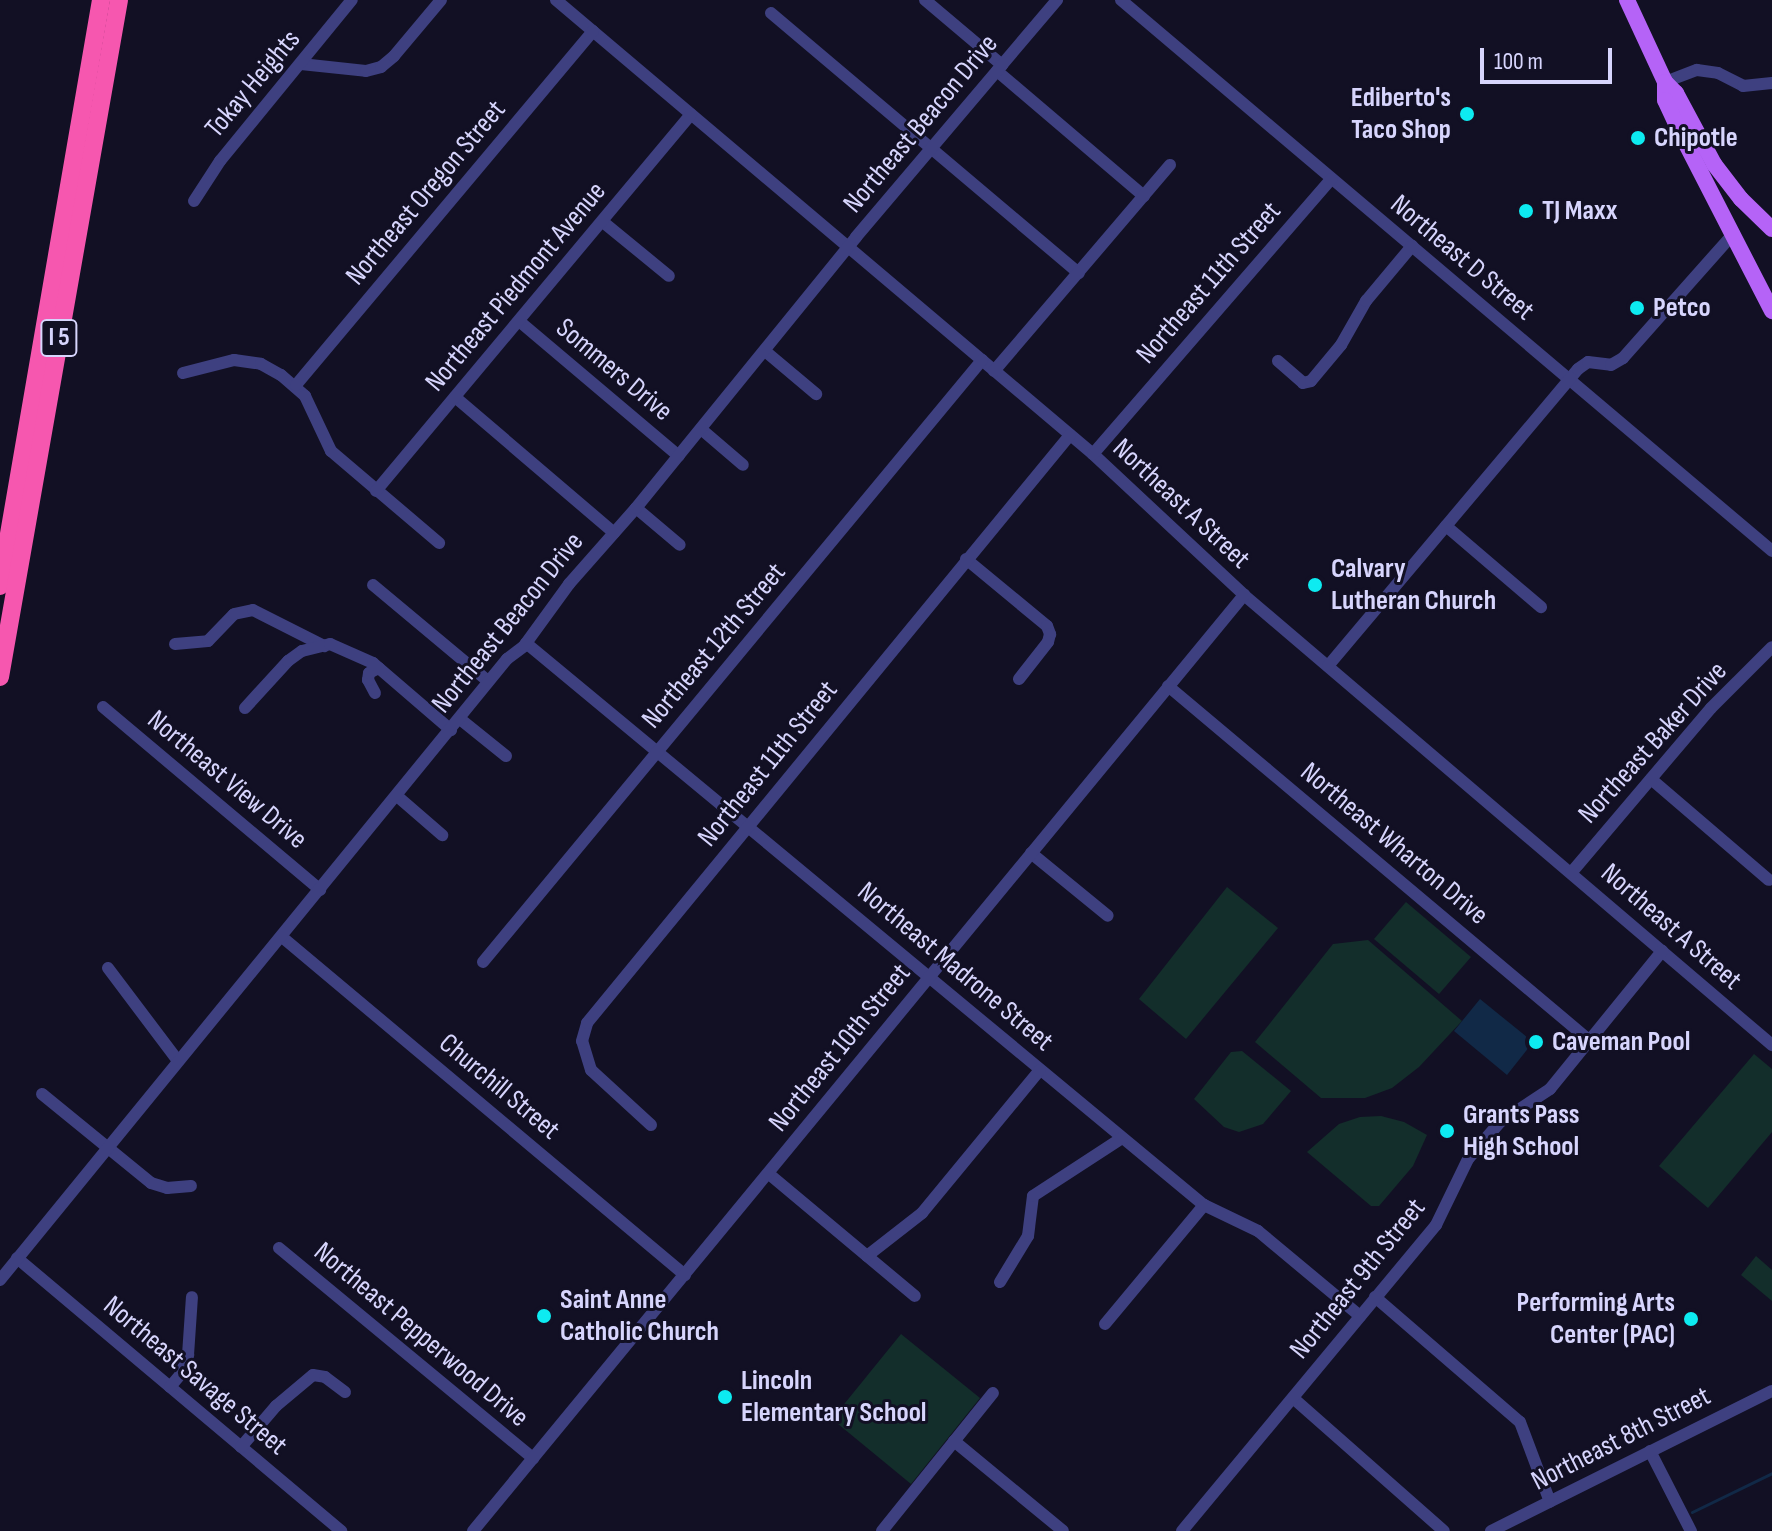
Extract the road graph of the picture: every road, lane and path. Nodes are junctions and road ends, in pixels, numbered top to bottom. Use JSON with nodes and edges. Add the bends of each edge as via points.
{"nodes":[{"id":1,"x":101,"y":0,"type":"edge"},
{"id":2,"x":119,"y":0,"type":"edge"},
{"id":3,"x":352,"y":0,"type":"edge"},
{"id":4,"x":441,"y":0,"type":"edge"},
{"id":5,"x":556,"y":0,"type":"edge"},
{"id":6,"x":925,"y":0,"type":"edge"},
{"id":7,"x":1057,"y":0,"type":"edge"},
{"id":8,"x":1121,"y":0,"type":"edge"},
{"id":9,"x":1627,"y":0,"type":"edge"},
{"id":10,"x":771,"y":13,"type":"dead end"},
{"id":11,"x":593,"y":31,"type":"junction"},
{"id":12,"x":301,"y":64,"type":"junction"},
{"id":13,"x":1000,"y":68,"type":"junction"},
{"id":14,"x":1665,"y":82,"type":"junction"},
{"id":15,"x":1772,"y":83,"type":"edge"},
{"id":16,"x":691,"y":114,"type":"junction"},
{"id":17,"x":931,"y":148,"type":"junction"},
{"id":18,"x":1170,"y":165,"type":"dead end"},
{"id":19,"x":1331,"y":179,"type":"junction"},
{"id":20,"x":1144,"y":196,"type":"junction"},
{"id":21,"x":194,"y":201,"type":"dead end"},
{"id":22,"x":603,"y":222,"type":"junction"},
{"id":23,"x":1772,"y":229,"type":"edge"},
{"id":24,"x":1734,"y":233,"type":"junction"},
{"id":25,"x":1412,"y":246,"type":"junction"},
{"id":26,"x":849,"y":247,"type":"junction"},
{"id":27,"x":1079,"y":273,"type":"junction"},
{"id":28,"x":669,"y":276,"type":"dead end"},
{"id":29,"x":1772,"y":311,"type":"edge"},
{"id":30,"x":519,"y":321,"type":"junction"},
{"id":31,"x":765,"y":351,"type":"junction"},
{"id":32,"x":982,"y":360,"type":"junction"},
{"id":33,"x":1278,"y":361,"type":"dead end"},
{"id":34,"x":994,"y":371,"type":"junction"},
{"id":35,"x":183,"y":373,"type":"dead end"},
{"id":36,"x":1569,"y":380,"type":"junction"},
{"id":37,"x":296,"y":385,"type":"junction"},
{"id":38,"x":816,"y":394,"type":"dead end"},
{"id":39,"x":455,"y":397,"type":"junction"},
{"id":40,"x":701,"y":429,"type":"junction"},
{"id":41,"x":1070,"y":435,"type":"junction"},
{"id":42,"x":1093,"y":454,"type":"junction"},
{"id":43,"x":679,"y":456,"type":"junction"},
{"id":44,"x":743,"y":465,"type":"dead end"},
{"id":45,"x":376,"y":491,"type":"junction"},
{"id":46,"x":636,"y":508,"type":"junction"},
{"id":47,"x":1446,"y":526,"type":"junction"},
{"id":48,"x":614,"y":533,"type":"junction"},
{"id":49,"x":439,"y":543,"type":"dead end"},
{"id":50,"x":680,"y":545,"type":"dead end"},
{"id":51,"x":1772,"y":551,"type":"edge"},
{"id":52,"x":966,"y":559,"type":"junction"},
{"id":53,"x":373,"y":585,"type":"dead end"},
{"id":54,"x":0,"y":586,"type":"edge"},
{"id":55,"x":1244,"y":595,"type":"junction"},
{"id":56,"x":1541,"y":607,"type":"dead end"},
{"id":57,"x":526,"y":643,"type":"junction"},
{"id":58,"x":175,"y":644,"type":"dead end"},
{"id":59,"x":324,"y":646,"type":"junction"},
{"id":60,"x":1772,"y":647,"type":"edge"},
{"id":61,"x":1328,"y":666,"type":"junction"},
{"id":62,"x":379,"y":668,"type":"junction"},
{"id":63,"x":0,"y":677,"type":"edge"},
{"id":64,"x":1019,"y":679,"type":"dead end"},
{"id":65,"x":488,"y":681,"type":"junction"},
{"id":66,"x":1168,"y":686,"type":"junction"},
{"id":67,"x":375,"y":693,"type":"dead end"},
{"id":68,"x":103,"y":707,"type":"dead end"},
{"id":69,"x":245,"y":708,"type":"dead end"},
{"id":70,"x":460,"y":719,"type":"junction"},
{"id":71,"x":451,"y":730,"type":"junction"},
{"id":72,"x":659,"y":751,"type":"junction"},
{"id":73,"x":506,"y":756,"type":"dead end"},
{"id":74,"x":1651,"y":779,"type":"junction"},
{"id":75,"x":397,"y":796,"type":"junction"},
{"id":76,"x":749,"y":826,"type":"junction"},
{"id":77,"x":442,"y":835,"type":"dead end"},
{"id":78,"x":1031,"y":853,"type":"junction"},
{"id":79,"x":1571,"y":873,"type":"junction"},
{"id":80,"x":1769,"y":880,"type":"dead end"},
{"id":81,"x":320,"y":890,"type":"junction"},
{"id":82,"x":1108,"y":916,"type":"dead end"},
{"id":83,"x":282,"y":937,"type":"junction"},
{"id":84,"x":1662,"y":951,"type":"junction"},
{"id":85,"x":483,"y":962,"type":"dead end"},
{"id":86,"x":108,"y":968,"type":"dead end"},
{"id":87,"x":929,"y":977,"type":"junction"},
{"id":88,"x":1589,"y":1040,"type":"junction"},
{"id":89,"x":1772,"y":1045,"type":"edge"},
{"id":90,"x":178,"y":1061,"type":"junction"},
{"id":91,"x":1040,"y":1070,"type":"junction"},
{"id":92,"x":42,"y":1094,"type":"dead end"},
{"id":93,"x":651,"y":1125,"type":"dead end"},
{"id":94,"x":1122,"y":1138,"type":"junction"},
{"id":95,"x":106,"y":1146,"type":"junction"},
{"id":96,"x":769,"y":1174,"type":"junction"},
{"id":97,"x":191,"y":1186,"type":"dead end"},
{"id":98,"x":1204,"y":1205,"type":"junction"},
{"id":99,"x":279,"y":1248,"type":"dead end"},
{"id":100,"x":867,"y":1256,"type":"junction"},
{"id":101,"x":17,"y":1258,"type":"junction"},
{"id":102,"x":685,"y":1275,"type":"junction"},
{"id":103,"x":0,"y":1280,"type":"edge"},
{"id":104,"x":1000,"y":1282,"type":"dead end"},
{"id":105,"x":915,"y":1296,"type":"dead end"},
{"id":106,"x":192,"y":1297,"type":"dead end"},
{"id":107,"x":1375,"y":1297,"type":"junction"},
{"id":108,"x":1360,"y":1316,"type":"junction"},
{"id":109,"x":1105,"y":1324,"type":"dead end"},
{"id":110,"x":170,"y":1387,"type":"junction"},
{"id":111,"x":1772,"y":1391,"type":"edge"},
{"id":112,"x":345,"y":1392,"type":"dead end"},
{"id":113,"x":993,"y":1393,"type":"dead end"},
{"id":114,"x":1293,"y":1398,"type":"junction"},
{"id":115,"x":954,"y":1441,"type":"junction"},
{"id":116,"x":241,"y":1447,"type":"junction"},
{"id":117,"x":1650,"y":1451,"type":"junction"},
{"id":118,"x":533,"y":1458,"type":"junction"},
{"id":119,"x":1550,"y":1502,"type":"junction"},
{"id":120,"x":341,"y":1531,"type":"edge"},
{"id":121,"x":473,"y":1531,"type":"edge"},
{"id":122,"x":882,"y":1531,"type":"edge"},
{"id":123,"x":1063,"y":1531,"type":"edge"},
{"id":124,"x":1182,"y":1531,"type":"edge"},
{"id":125,"x":1444,"y":1531,"type":"edge"},
{"id":126,"x":1491,"y":1531,"type":"edge"},
{"id":127,"x":1691,"y":1531,"type":"edge"}],
"edges":[{"from":1,"to":54,"type":"highway","number":"I 5"},
{"from":2,"to":63,"type":"highway","number":"I 5"},
{"from":3,"to":12,"type":"street","name":"Tokay Heights"},
{"from":4,"to":12,"type":"street","via":[[381,67],[366,71]]},
{"from":5,"to":11,"type":"street","name":"Northeast A Street"},
{"from":6,"to":13,"type":"street"},
{"from":7,"to":13,"type":"street","name":"Northeast Beacon Drive"},
{"from":8,"to":19,"type":"street","name":"Northeast D Street"},
{"from":9,"to":14,"type":"main road"},
{"from":10,"to":17,"type":"street"},
{"from":11,"to":16,"type":"street","name":"Northeast A Street"},
{"from":11,"to":37,"type":"street","name":"Northeast Oregon Street"},
{"from":12,"to":21,"type":"street","name":"Tokay Heights","via":[[220,161]]},
{"from":13,"to":17,"type":"street","name":"Northeast Beacon Drive"},
{"from":13,"to":20,"type":"street"},
{"from":14,"to":15,"type":"street","via":[[1697,70],[1718,73],[1743,86]]},
{"from":14,"to":23,"type":"main road","via":[[1726,182]]},
{"from":14,"to":24,"type":"main road","via":[[1665,100]]},
{"from":16,"to":22,"type":"street","name":"Northeast Piedmont Avenue"},
{"from":16,"to":26,"type":"street","name":"Northeast A Street"},
{"from":17,"to":26,"type":"street","name":"Northeast Beacon Drive"},
{"from":17,"to":27,"type":"street"},
{"from":18,"to":20,"type":"street"},
{"from":19,"to":25,"type":"street","name":"Northeast D Street"},
{"from":19,"to":42,"type":"street","name":"Northeast 11th Street"},
{"from":20,"to":27,"type":"street"},
{"from":22,"to":28,"type":"street"},
{"from":22,"to":30,"type":"street","name":"Northeast Piedmont Avenue"},
{"from":24,"to":29,"type":"main road"},
{"from":24,"to":36,"type":"street","via":[[1623,358],[1611,365],[1588,362]]},
{"from":25,"to":33,"type":"street","via":[[1311,381],[1303,383]]},
{"from":25,"to":36,"type":"street","name":"Northeast D Street"},
{"from":26,"to":31,"type":"street","name":"Northeast Beacon Drive"},
{"from":26,"to":32,"type":"street","name":"Northeast A Street"},
{"from":27,"to":34,"type":"street"},
{"from":30,"to":39,"type":"street","name":"Northeast Piedmont Avenue"},
{"from":30,"to":43,"type":"street","name":"Sommers Drive"},
{"from":31,"to":38,"type":"street"},
{"from":31,"to":40,"type":"street","name":"Northeast Beacon Drive"},
{"from":32,"to":34,"type":"street","name":"Northeast A Street"},
{"from":32,"to":72,"type":"street","name":"Northeast 12th Street"},
{"from":34,"to":41,"type":"street","name":"Northeast A Street"},
{"from":35,"to":37,"type":"street","via":[[226,360],[247,360]]},
{"from":36,"to":47,"type":"street"},
{"from":36,"to":51,"type":"street","name":"Northeast D Street"},
{"from":37,"to":45,"type":"street","via":[[313,408],[331,451]]},
{"from":39,"to":45,"type":"street","name":"Northeast Piedmont Avenue"},
{"from":39,"to":48,"type":"street"},
{"from":40,"to":43,"type":"street","name":"Northeast Beacon Drive"},
{"from":40,"to":44,"type":"street"},
{"from":41,"to":42,"type":"street","name":"Northeast A Street"},
{"from":41,"to":52,"type":"street","name":"Northeast 11th Street"},
{"from":42,"to":55,"type":"street","name":"Northeast A Street"},
{"from":43,"to":46,"type":"street","name":"Northeast Beacon Drive"},
{"from":45,"to":49,"type":"street"},
{"from":46,"to":48,"type":"street","name":"Northeast Beacon Drive"},
{"from":46,"to":50,"type":"street"},
{"from":47,"to":56,"type":"street"},
{"from":47,"to":61,"type":"street"},
{"from":48,"to":57,"type":"street","name":"Northeast Beacon Drive"},
{"from":52,"to":64,"type":"street","via":[[1047,626],[1048,642]]},
{"from":52,"to":76,"type":"street","name":"Northeast 11th Street"},
{"from":53,"to":65,"type":"street"},
{"from":55,"to":61,"type":"street","name":"Northeast A Street"},
{"from":55,"to":66,"type":"street","name":"Northeast 10th Street"},
{"from":57,"to":65,"type":"street","name":"Northeast Beacon Drive"},
{"from":57,"to":72,"type":"street","name":"Northeast Madrone Street"},
{"from":58,"to":59,"type":"street","via":[[208,641],[234,614],[253,610]]},
{"from":59,"to":62,"type":"street","via":[[350,652]]},
{"from":59,"to":69,"type":"street","via":[[288,661]]},
{"from":60,"to":74,"type":"street","name":"Northeast Baker Drive"},
{"from":61,"to":79,"type":"street","name":"Northeast A Street"},
{"from":62,"to":67,"type":"street","via":[[369,673]]},
{"from":62,"to":71,"type":"street"},
{"from":65,"to":70,"type":"street","name":"Northeast Beacon Drive"},
{"from":66,"to":78,"type":"street","name":"Northeast 10th Street"},
{"from":66,"to":88,"type":"street","name":"Northeast Wharton Drive"},
{"from":68,"to":81,"type":"street","name":"Northeast View Drive"},
{"from":70,"to":71,"type":"street","name":"Northeast Beacon Drive"},
{"from":70,"to":73,"type":"street"},
{"from":71,"to":75,"type":"street","name":"Northeast Beacon Drive"},
{"from":72,"to":76,"type":"street","name":"Northeast Madrone Street"},
{"from":72,"to":85,"type":"street","name":"Northeast 12th Street"},
{"from":74,"to":79,"type":"street","name":"Northeast Baker Drive"},
{"from":74,"to":80,"type":"street"},
{"from":75,"to":77,"type":"street"},
{"from":75,"to":81,"type":"street","name":"Northeast Beacon Drive"},
{"from":76,"to":87,"type":"street","name":"Northeast Madrone Street"},
{"from":76,"to":93,"type":"street","name":"Northeast 11th Street","via":[[593,1013],[583,1032],[583,1052],[591,1070]]},
{"from":78,"to":82,"type":"street"},
{"from":78,"to":87,"type":"street","name":"Northeast 10th Street"},
{"from":79,"to":84,"type":"street","name":"Northeast A Street"},
{"from":81,"to":83,"type":"street","name":"Northeast Beacon Drive"},
{"from":83,"to":90,"type":"street","name":"Northeast Beacon Drive"},
{"from":83,"to":102,"type":"street","name":"Churchill Street"},
{"from":84,"to":88,"type":"street","name":"Northeast 9th Street"},
{"from":84,"to":89,"type":"street","name":"Northeast A Street"},
{"from":86,"to":90,"type":"street"},
{"from":87,"to":91,"type":"street","name":"Northeast Madrone Street"},
{"from":87,"to":96,"type":"street","name":"Northeast 10th Street"},
{"from":88,"to":107,"type":"street","name":"Northeast 9th Street","via":[[1550,1089],[1503,1119],[1468,1159],[1443,1215]]},
{"from":90,"to":95,"type":"street","name":"Northeast Beacon Drive"},
{"from":91,"to":94,"type":"street","name":"Northeast Madrone Street"},
{"from":91,"to":100,"type":"street","via":[[922,1213]]},
{"from":92,"to":95,"type":"street"},
{"from":94,"to":98,"type":"street","name":"Northeast Madrone Street"},
{"from":94,"to":104,"type":"street","via":[[1033,1196],[1028,1236]]},
{"from":95,"to":97,"type":"street","via":[[151,1183]]},
{"from":95,"to":101,"type":"street","name":"Northeast Beacon Drive"},
{"from":96,"to":100,"type":"street"},
{"from":96,"to":102,"type":"street","name":"Northeast 10th Street"},
{"from":98,"to":108,"type":"street","name":"Northeast Madrone Street","via":[[1268,1239]]},
{"from":98,"to":109,"type":"street"},
{"from":99,"to":118,"type":"street","name":"Northeast Pepperwood Drive"},
{"from":100,"to":105,"type":"street"},
{"from":101,"to":103,"type":"street","name":"Northeast Beacon Drive"},
{"from":101,"to":110,"type":"street","name":"Northeast Savage Street"},
{"from":102,"to":118,"type":"street","name":"Northeast 10th Street"},
{"from":106,"to":110,"type":"street","via":[[188,1355]]},
{"from":107,"to":108,"type":"street","name":"Northeast 9th Street"},
{"from":107,"to":119,"type":"street","via":[[1520,1422]]},
{"from":108,"to":114,"type":"street","name":"Northeast 9th Street"},
{"from":110,"to":116,"type":"street","name":"Northeast Savage Street"},
{"from":111,"to":117,"type":"street","name":"Northeast 8th Street"},
{"from":112,"to":116,"type":"street","via":[[313,1375],[276,1406]]},
{"from":113,"to":115,"type":"street"},
{"from":114,"to":124,"type":"street","name":"Northeast 9th Street"},
{"from":114,"to":125,"type":"street"},
{"from":115,"to":122,"type":"street"},
{"from":115,"to":123,"type":"street"},
{"from":116,"to":120,"type":"street","name":"Northeast Savage Street"},
{"from":117,"to":119,"type":"street","name":"Northeast 8th Street"},
{"from":117,"to":127,"type":"street"},
{"from":118,"to":121,"type":"street","name":"Northeast 10th Street"},
{"from":119,"to":126,"type":"street","name":"Northeast 8th Street"}]}
